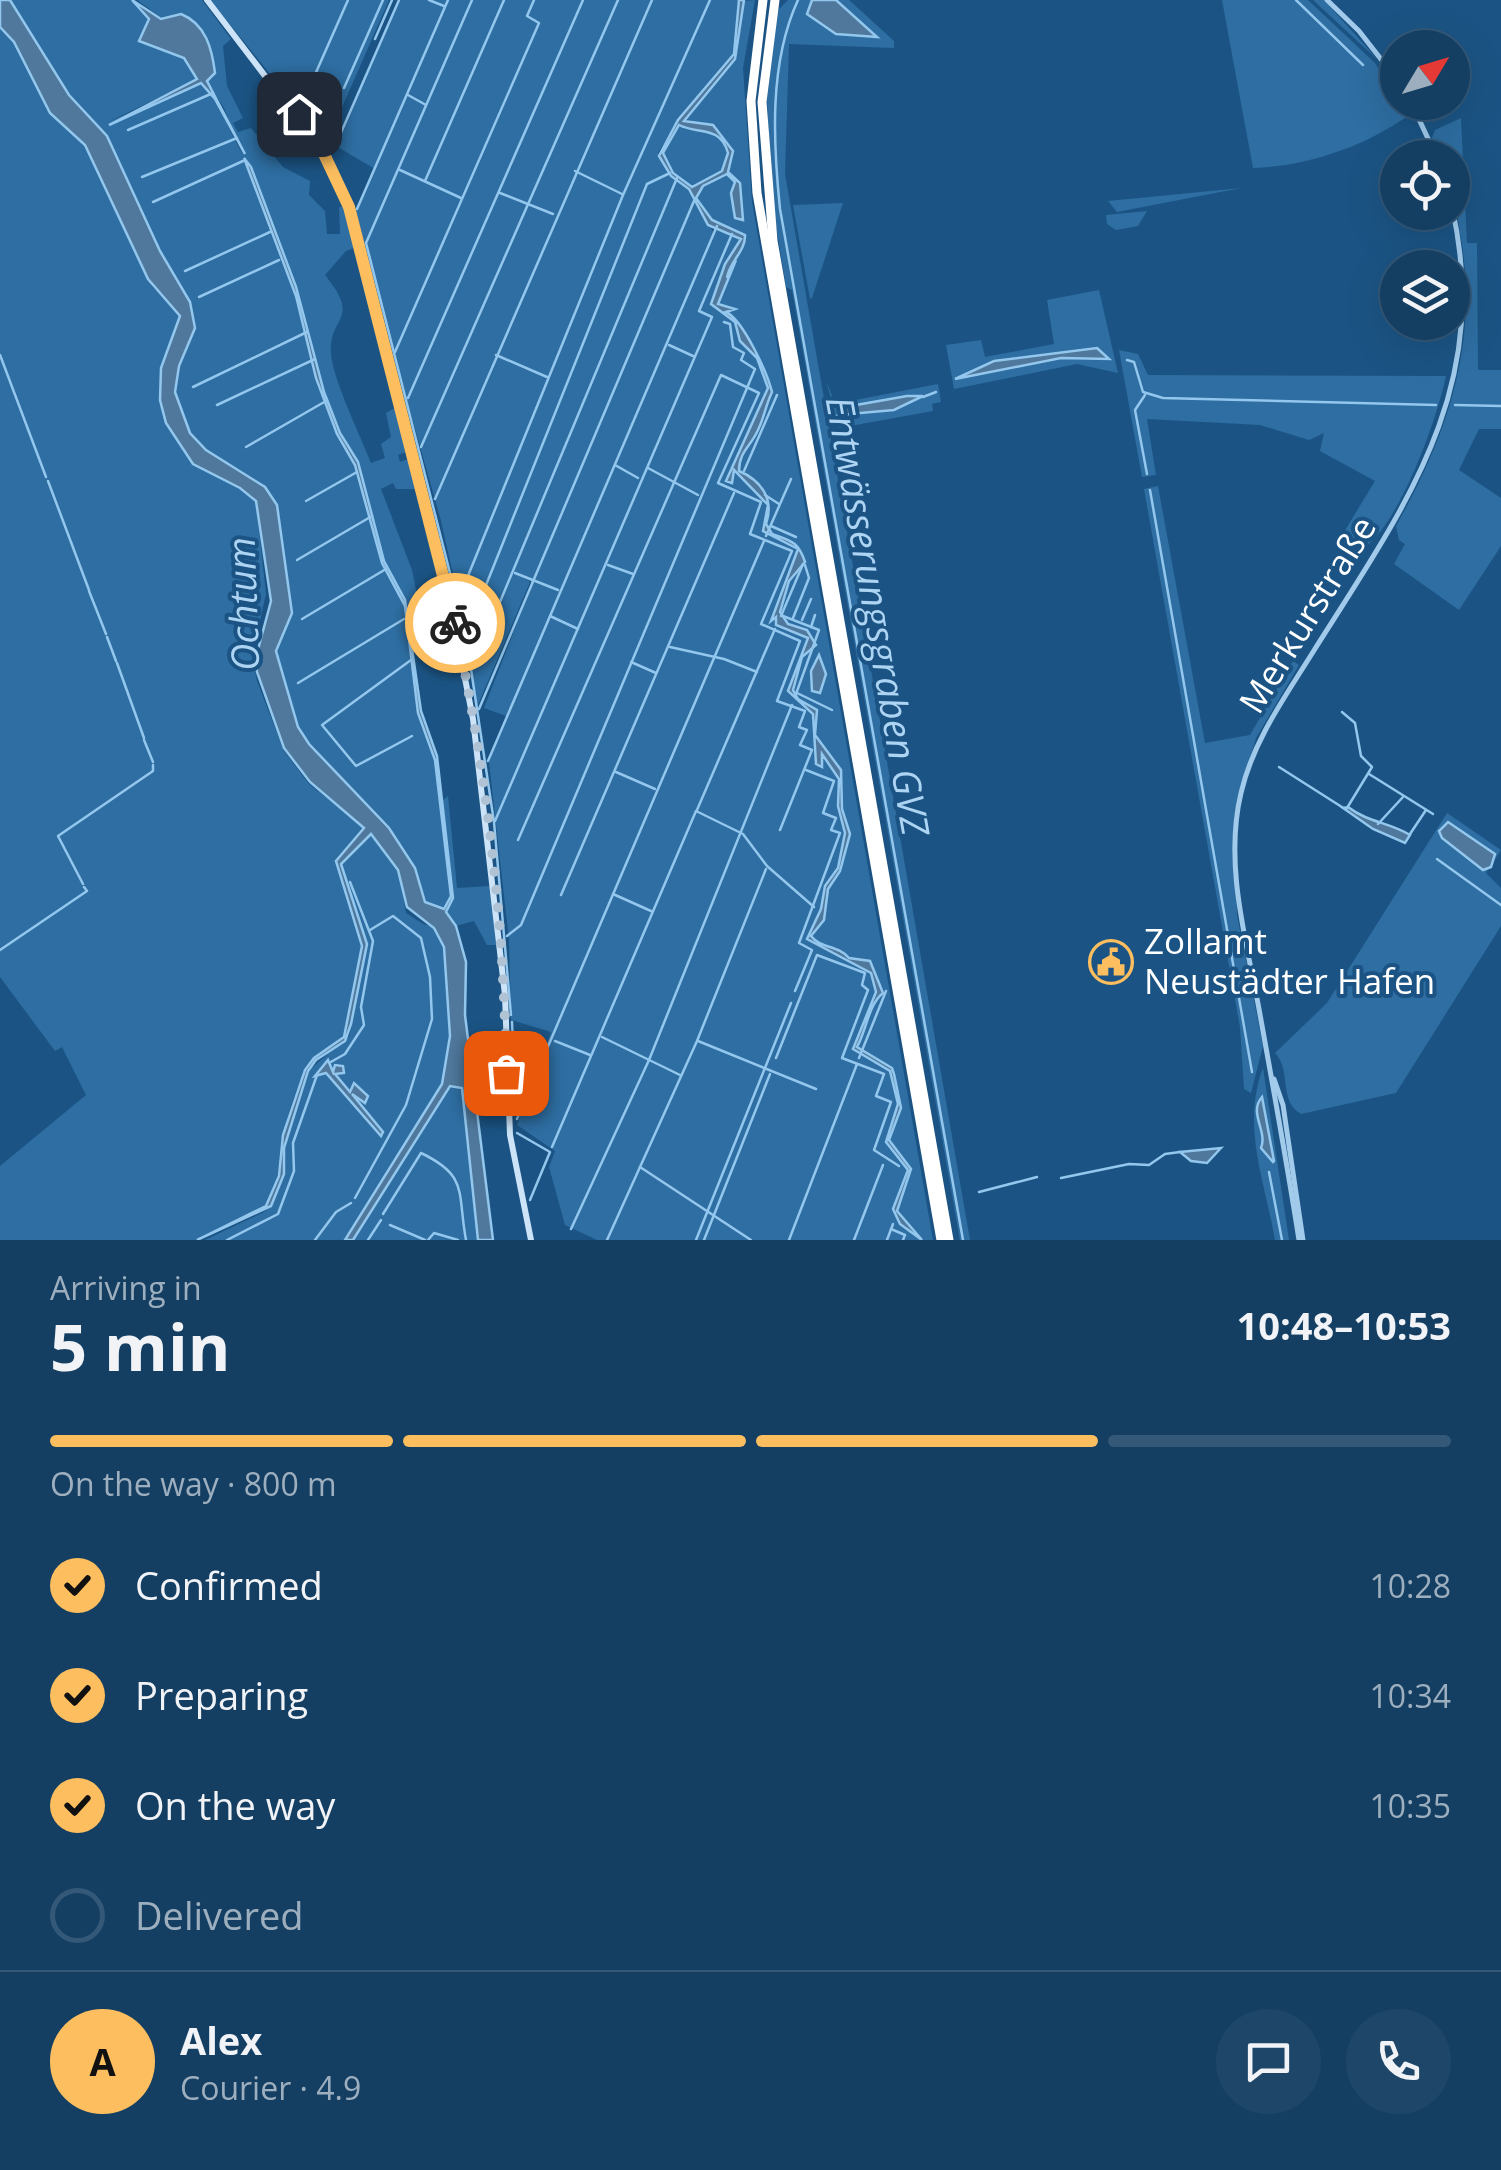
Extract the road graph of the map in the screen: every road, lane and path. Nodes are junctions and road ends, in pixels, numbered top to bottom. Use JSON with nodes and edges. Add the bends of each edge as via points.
{"nodes":[{"id":1,"x":207,"y":0,"type":"edge"},
{"id":2,"x":763,"y":0,"type":"edge"},
{"id":3,"x":775,"y":0,"type":"edge"},
{"id":4,"x":1327,"y":0,"type":"edge"},
{"id":5,"x":1380,"y":57,"type":"edge"},
{"id":6,"x":1456,"y":230,"type":"edge"},
{"id":7,"x":531,"y":1240,"type":"edge"},
{"id":8,"x":941,"y":1240,"type":"edge"},
{"id":9,"x":949,"y":1240,"type":"edge"},
{"id":10,"x":1301,"y":1240,"type":"edge"}],
"edges":[{"from":1,"to":7,"type":"main road","via":[[316,139],[356,230],[467,684],[504,995],[510,1136]]},
{"from":2,"to":8,"type":"highway","via":[[752,101],[757,194]]},
{"from":3,"to":9,"type":"highway","via":[[762,102],[773,241]]},
{"from":4,"to":5,"type":"street"},
{"from":6,"to":10,"type":"street","name":"Merkurstraße","via":[[1463,314],[1440,433],[1405,506],[1273,716],[1242,790],[1236,873]]}]}
